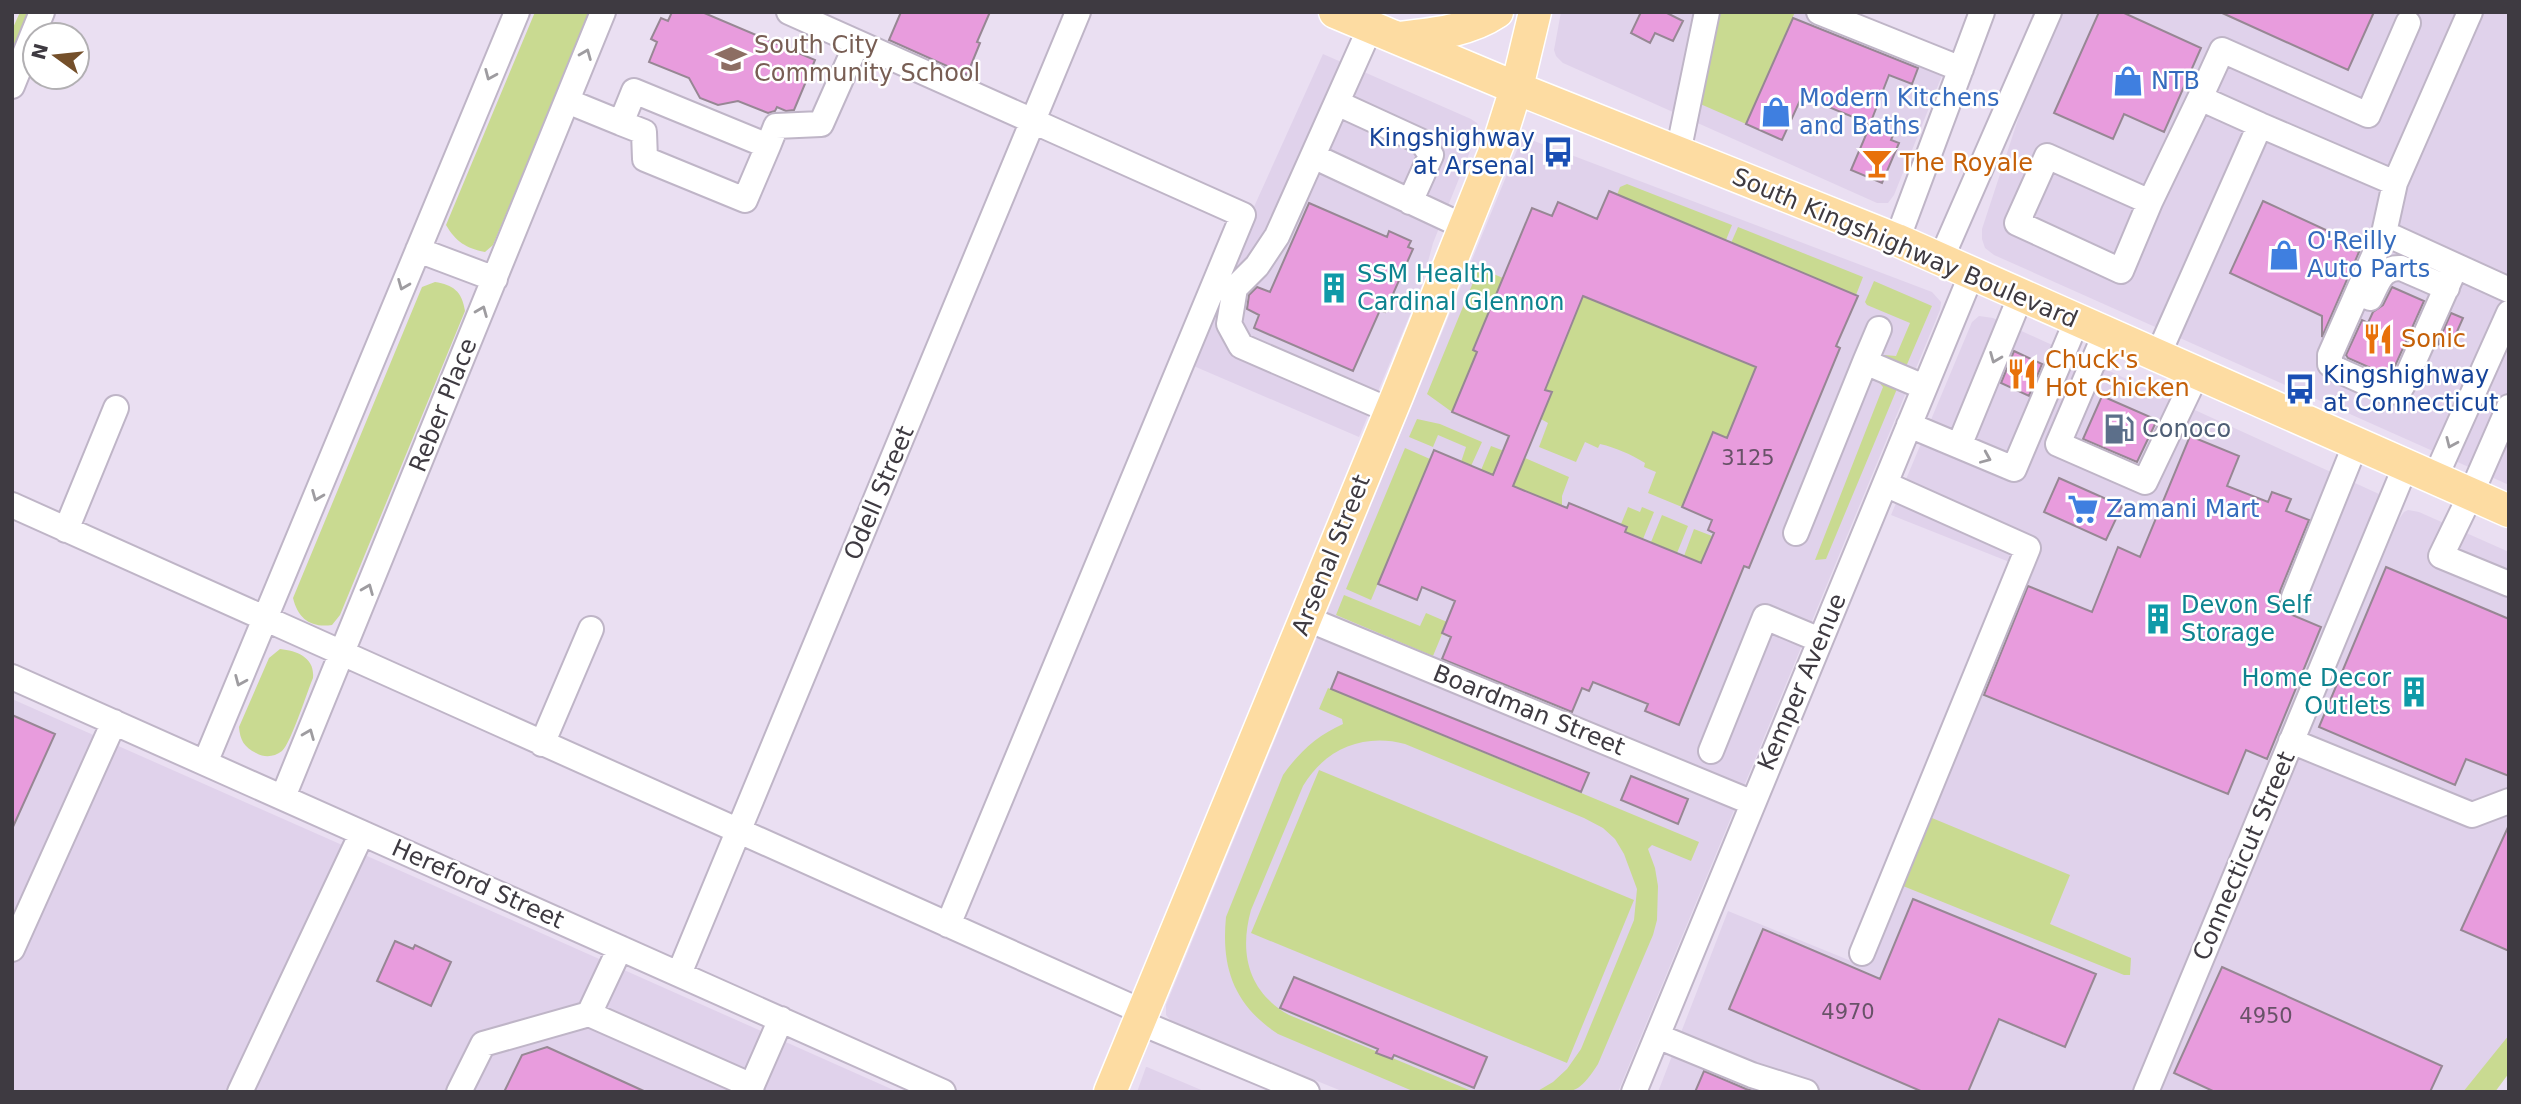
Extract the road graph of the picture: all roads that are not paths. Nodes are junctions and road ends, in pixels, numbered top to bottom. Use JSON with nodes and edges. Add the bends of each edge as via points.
{"nodes":[{"id":1,"x":42,"y":12,"type":"edge"},
{"id":2,"x":517,"y":12,"type":"edge"},
{"id":3,"x":603,"y":12,"type":"edge"},
{"id":4,"x":789,"y":12,"type":"edge"},
{"id":5,"x":1078,"y":12,"type":"edge"},
{"id":6,"x":1335,"y":12,"type":"edge"},
{"id":7,"x":1497,"y":12,"type":"edge"},
{"id":8,"x":1535,"y":12,"type":"edge"},
{"id":9,"x":1707,"y":12,"type":"edge"},
{"id":10,"x":1819,"y":12,"type":"edge"},
{"id":11,"x":1982,"y":12,"type":"edge"},
{"id":12,"x":2049,"y":12,"type":"edge"},
{"id":13,"x":2470,"y":12,"type":"edge"},
{"id":14,"x":2408,"y":23,"type":"dead end"},
{"id":15,"x":1382,"y":33,"type":"junction"},
{"id":16,"x":857,"y":43,"type":"junction"},
{"id":17,"x":1961,"y":69,"type":"junction"},
{"id":18,"x":12,"y":86,"type":"edge"},
{"id":19,"x":1517,"y":88,"type":"junction"},
{"id":20,"x":2200,"y":98,"type":"junction"},
{"id":21,"x":567,"y":101,"type":"junction"},
{"id":22,"x":1336,"y":103,"type":"junction"},
{"id":23,"x":1033,"y":121,"type":"junction"},
{"id":24,"x":621,"y":123,"type":"junction"},
{"id":25,"x":2260,"y":125,"type":"junction"},
{"id":26,"x":768,"y":146,"type":"junction"},
{"id":27,"x":1678,"y":153,"type":"junction"},
{"id":28,"x":1313,"y":156,"type":"junction"},
{"id":29,"x":2395,"y":183,"type":"junction"},
{"id":30,"x":1410,"y":202,"type":"junction"},
{"id":31,"x":2150,"y":202,"type":"junction"},
{"id":32,"x":1465,"y":227,"type":"junction"},
{"id":33,"x":2384,"y":233,"type":"junction"},
{"id":34,"x":1897,"y":240,"type":"junction"},
{"id":35,"x":418,"y":250,"type":"junction"},
{"id":36,"x":1941,"y":259,"type":"junction"},
{"id":37,"x":1972,"y":273,"type":"junction"},
{"id":38,"x":2451,"y":277,"type":"junction"},
{"id":39,"x":495,"y":279,"type":"junction"},
{"id":40,"x":2509,"y":290,"type":"edge"},
{"id":41,"x":2021,"y":295,"type":"junction"},
{"id":42,"x":2509,"y":313,"type":"edge"},
{"id":43,"x":2077,"y":320,"type":"junction"},
{"id":44,"x":2344,"y":324,"type":"junction"},
{"id":45,"x":1879,"y":329,"type":"dead end"},
{"id":46,"x":2106,"y":332,"type":"junction"},
{"id":47,"x":2158,"y":355,"type":"junction"},
{"id":48,"x":1866,"y":362,"type":"junction"},
{"id":49,"x":2197,"y":373,"type":"junction"},
{"id":50,"x":1924,"y":387,"type":"junction"},
{"id":51,"x":2509,"y":407,"type":"edge"},
{"id":52,"x":116,"y":408,"type":"dead end"},
{"id":53,"x":1391,"y":411,"type":"junction"},
{"id":54,"x":1909,"y":425,"type":"junction"},
{"id":55,"x":2356,"y":443,"type":"junction"},
{"id":56,"x":1959,"y":446,"type":"junction"},
{"id":57,"x":2406,"y":465,"type":"junction"},
{"id":58,"x":2435,"y":478,"type":"junction"},
{"id":59,"x":1885,"y":484,"type":"junction"},
{"id":60,"x":2471,"y":494,"type":"junction"},
{"id":61,"x":12,"y":505,"type":"edge"},
{"id":62,"x":2509,"y":511,"type":"edge"},
{"id":63,"x":66,"y":530,"type":"junction"},
{"id":64,"x":1796,"y":533,"type":"dead end"},
{"id":65,"x":2509,"y":584,"type":"edge"},
{"id":66,"x":2294,"y":597,"type":"dead end"},
{"id":67,"x":267,"y":618,"type":"junction"},
{"id":68,"x":1305,"y":618,"type":"junction"},
{"id":69,"x":591,"y":629,"type":"dead end"},
{"id":70,"x":1820,"y":640,"type":"junction"},
{"id":71,"x":342,"y":652,"type":"junction"},
{"id":72,"x":12,"y":677,"type":"edge"},
{"id":73,"x":114,"y":722,"type":"junction"},
{"id":74,"x":2291,"y":741,"type":"junction"},
{"id":75,"x":542,"y":744,"type":"junction"},
{"id":76,"x":1712,"y":751,"type":"dead end"},
{"id":77,"x":205,"y":763,"type":"junction"},
{"id":78,"x":283,"y":797,"type":"junction"},
{"id":79,"x":2509,"y":801,"type":"edge"},
{"id":80,"x":1752,"y":803,"type":"junction"},
{"id":81,"x":739,"y":830,"type":"junction"},
{"id":82,"x":362,"y":833,"type":"junction"},
{"id":83,"x":948,"y":925,"type":"junction"},
{"id":84,"x":620,"y":948,"type":"junction"},
{"id":85,"x":12,"y":949,"type":"edge"},
{"id":86,"x":1863,"y":953,"type":"dead end"},
{"id":87,"x":679,"y":974,"type":"junction"},
{"id":88,"x":589,"y":1014,"type":"junction"},
{"id":89,"x":1141,"y":1017,"type":"junction"},
{"id":90,"x":781,"y":1019,"type":"junction"},
{"id":91,"x":1657,"y":1036,"type":"junction"},
{"id":92,"x":751,"y":1089,"type":"edge"},
{"id":93,"x":240,"y":1092,"type":"edge"},
{"id":94,"x":458,"y":1092,"type":"edge"},
{"id":95,"x":943,"y":1092,"type":"edge"},
{"id":96,"x":1110,"y":1092,"type":"edge"},
{"id":97,"x":1307,"y":1092,"type":"edge"},
{"id":98,"x":1634,"y":1092,"type":"edge"},
{"id":99,"x":1806,"y":1092,"type":"edge"},
{"id":100,"x":2146,"y":1092,"type":"edge"}],
"edges":[{"from":1,"to":18,"type":"street"},
{"from":2,"to":35,"type":"street","one_way":true},
{"from":21,"to":3,"type":"street","name":"Reber Place","one_way":true},
{"from":4,"to":16,"type":"street"},
{"from":5,"to":23,"type":"street","name":"Odell Street"},
{"from":6,"to":15,"type":"main road","name":"South Kingshighway Boulevard"},
{"from":7,"to":15,"type":"main road","via":[[1454,31]]},
{"from":8,"to":19,"type":"main road","name":"Arsenal Street"},
{"from":9,"to":27,"type":"street"},
{"from":10,"to":17,"type":"street"},
{"from":11,"to":17,"type":"street"},
{"from":12,"to":36,"type":"street"},
{"from":13,"to":29,"type":"street"},
{"from":14,"to":20,"type":"street","via":[[2368,115],[2222,50]]},
{"from":15,"to":19,"type":"main road","name":"South Kingshighway Boulevard"},
{"from":15,"to":22,"type":"street"},
{"from":16,"to":23,"type":"street"},
{"from":16,"to":26,"type":"street","via":[[821,124],[776,126]]},
{"from":17,"to":34,"type":"street"},
{"from":19,"to":27,"type":"main road","name":"South Kingshighway Boulevard"},
{"from":19,"to":32,"type":"main road","name":"Arsenal Street"},
{"from":20,"to":25,"type":"street"},
{"from":20,"to":31,"type":"street"},
{"from":21,"to":24,"type":"street"},
{"from":21,"to":39,"type":"street","name":"Reber Place"},
{"from":22,"to":28,"type":"street"},
{"from":22,"to":30,"type":"street","via":[[1422,142],[1431,155]]},
{"from":23,"to":81,"type":"street","name":"Odell Street"},
{"from":23,"to":83,"type":"street","via":[[1243,215]]},
{"from":24,"to":26,"type":"street","via":[[634,91]]},
{"from":24,"to":26,"type":"street","via":[[644,132],[645,159],[745,200]]},
{"from":25,"to":29,"type":"street"},
{"from":25,"to":47,"type":"street"},
{"from":27,"to":34,"type":"main road","name":"South Kingshighway Boulevard"},
{"from":28,"to":30,"type":"street"},
{"from":28,"to":53,"type":"street","via":[[1277,236],[1235,288],[1229,324],[1241,346]]},
{"from":29,"to":33,"type":"street"},
{"from":30,"to":32,"type":"street"},
{"from":31,"to":31,"type":"street","via":[[2121,271],[2017,223],[2047,156]]},
{"from":32,"to":53,"type":"main road","name":"Arsenal Street"},
{"from":33,"to":38,"type":"street"},
{"from":33,"to":44,"type":"street"},
{"from":34,"to":36,"type":"main road","name":"South Kingshighway Boulevard"},
{"from":35,"to":39,"type":"street"},
{"from":35,"to":67,"type":"street","one_way":true},
{"from":36,"to":37,"type":"main road","name":"South Kingshighway Boulevard"},
{"from":37,"to":41,"type":"main road","name":"South Kingshighway Boulevard"},
{"from":37,"to":50,"type":"street","name":"Kemper Avenue"},
{"from":38,"to":40,"type":"street"},
{"from":38,"to":44,"type":"street","via":[[2389,269],[2365,308]]},
{"from":38,"to":44,"type":"street","via":[[2399,391],[2387,393],[2330,364]]},
{"from":71,"to":39,"type":"street","name":"Reber Place","one_way":true},
{"from":41,"to":43,"type":"main road","name":"South Kingshighway Boulevard"},
{"from":41,"to":56,"type":"street","one_way":true},
{"from":42,"to":58,"type":"street","one_way":true},
{"from":43,"to":46,"type":"main road","name":"South Kingshighway Boulevard"},
{"from":56,"to":43,"type":"street","one_way":true,"via":[[2014,469]]},
{"from":45,"to":48,"type":"street"},
{"from":46,"to":47,"type":"main road","name":"South Kingshighway Boulevard"},
{"from":46,"to":49,"type":"street","via":[[2058,444],[2145,482]]},
{"from":47,"to":49,"type":"main road","name":"South Kingshighway Boulevard"},
{"from":48,"to":50,"type":"street"},
{"from":48,"to":64,"type":"street"},
{"from":49,"to":55,"type":"main road","name":"South Kingshighway Boulevard"},
{"from":50,"to":54,"type":"street","name":"Kemper Avenue"},
{"from":51,"to":60,"type":"street"},
{"from":52,"to":63,"type":"street"},
{"from":53,"to":68,"type":"main road","name":"Arsenal Street"},
{"from":54,"to":56,"type":"street"},
{"from":54,"to":59,"type":"street","name":"Kemper Avenue"},
{"from":55,"to":57,"type":"main road","name":"South Kingshighway Boulevard"},
{"from":55,"to":66,"type":"street"},
{"from":57,"to":58,"type":"main road","name":"South Kingshighway Boulevard"},
{"from":57,"to":74,"type":"street","name":"Connecticut Street"},
{"from":58,"to":60,"type":"main road","name":"South Kingshighway Boulevard"},
{"from":59,"to":70,"type":"street","name":"Kemper Avenue"},
{"from":59,"to":86,"type":"street","via":[[2028,548]]},
{"from":60,"to":62,"type":"main road","name":"South Kingshighway Boulevard"},
{"from":60,"to":65,"type":"street","via":[[2441,556]]},
{"from":61,"to":63,"type":"street"},
{"from":63,"to":67,"type":"street"},
{"from":67,"to":71,"type":"street"},
{"from":67,"to":77,"type":"street","one_way":true},
{"from":68,"to":80,"type":"street","name":"Boardman Street"},
{"from":68,"to":89,"type":"main road","name":"Arsenal Street"},
{"from":69,"to":75,"type":"street"},
{"from":70,"to":76,"type":"street","via":[[1765,617]]},
{"from":70,"to":80,"type":"street","name":"Kemper Avenue"},
{"from":71,"to":75,"type":"street"},
{"from":78,"to":71,"type":"street","name":"Reber Place","one_way":true},
{"from":72,"to":73,"type":"street","name":"Hereford Street"},
{"from":73,"to":77,"type":"street","name":"Hereford Street"},
{"from":73,"to":85,"type":"street"},
{"from":74,"to":79,"type":"street","via":[[2472,815]]},
{"from":74,"to":100,"type":"street","name":"Connecticut Street"},
{"from":75,"to":81,"type":"street"},
{"from":77,"to":78,"type":"street","name":"Hereford Street"},
{"from":78,"to":82,"type":"street","name":"Hereford Street"},
{"from":80,"to":91,"type":"street","name":"Kemper Avenue"},
{"from":81,"to":83,"type":"street"},
{"from":81,"to":87,"type":"street","name":"Odell Street"},
{"from":82,"to":84,"type":"street","name":"Hereford Street"},
{"from":82,"to":93,"type":"street"},
{"from":83,"to":89,"type":"street"},
{"from":84,"to":87,"type":"street","name":"Hereford Street"},
{"from":84,"to":88,"type":"street"},
{"from":87,"to":90,"type":"street","name":"Hereford Street"},
{"from":88,"to":92,"type":"street"},
{"from":88,"to":94,"type":"street","via":[[483,1044]]},
{"from":89,"to":96,"type":"main road","name":"Arsenal Street"},
{"from":89,"to":97,"type":"street"},
{"from":90,"to":92,"type":"street"},
{"from":90,"to":95,"type":"street","name":"Hereford Street"},
{"from":91,"to":98,"type":"street","name":"Kemper Avenue"},
{"from":91,"to":99,"type":"street"}]}
